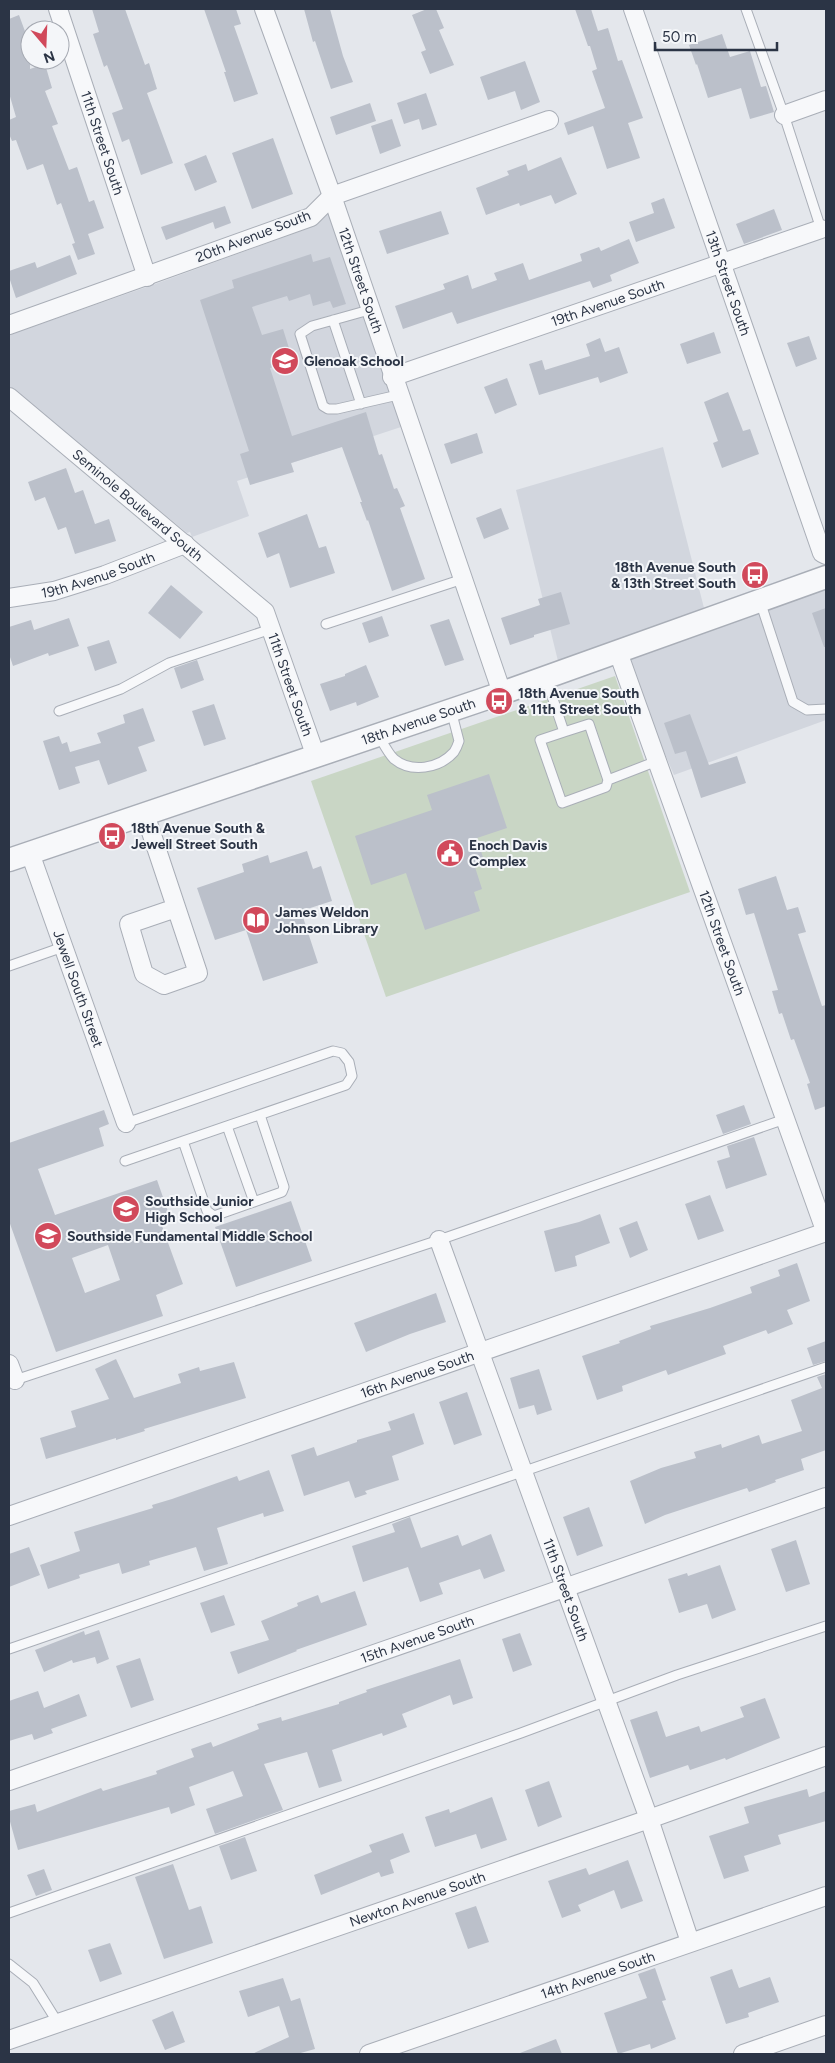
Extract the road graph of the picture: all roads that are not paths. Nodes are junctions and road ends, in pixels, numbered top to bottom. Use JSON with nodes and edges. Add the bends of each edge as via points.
{"nodes":[{"id":1,"x":58,"y":9,"type":"edge"},
{"id":2,"x":264,"y":9,"type":"edge"},
{"id":3,"x":632,"y":9,"type":"edge"},
{"id":4,"x":746,"y":9,"type":"edge"},
{"id":5,"x":826,"y":100,"type":"edge"},
{"id":6,"x":784,"y":115,"type":"junction"},
{"id":7,"x":549,"y":120,"type":"dead end"},
{"id":8,"x":332,"y":196,"type":"junction"},
{"id":9,"x":822,"y":228,"type":"joint"},
{"id":10,"x":720,"y":264,"type":"junction"},
{"id":11,"x":147,"y":277,"type":"junction"},
{"id":12,"x":370,"y":310,"type":"junction"},
{"id":13,"x":333,"y":320,"type":"junction"},
{"id":14,"x":9,"y":325,"type":"edge"},
{"id":15,"x":392,"y":377,"type":"junction"},
{"id":16,"x":398,"y":395,"type":"junction"},
{"id":17,"x":9,"y":397,"type":"edge"},
{"id":18,"x":361,"y":404,"type":"junction"},
{"id":19,"x":185,"y":544,"type":"junction"},
{"id":20,"x":826,"y":555,"type":"edge"},
{"id":21,"x":826,"y":577,"type":"edge"},
{"id":22,"x":463,"y":579,"type":"junction"},
{"id":23,"x":9,"y":598,"type":"edge"},
{"id":24,"x":760,"y":601,"type":"junction"},
{"id":25,"x":265,"y":612,"type":"joint"},
{"id":26,"x":326,"y":624,"type":"dead end"},
{"id":27,"x":271,"y":629,"type":"junction"},
{"id":28,"x":618,"y":652,"type":"junction"},
{"id":29,"x":546,"y":677,"type":"junction"},
{"id":30,"x":502,"y":693,"type":"junction"},
{"id":31,"x":826,"y":709,"type":"edge"},
{"id":32,"x":451,"y":710,"type":"junction"},
{"id":33,"x":58,"y":711,"type":"dead end"},
{"id":34,"x":564,"y":732,"type":"junction"},
{"id":35,"x":379,"y":735,"type":"junction"},
{"id":36,"x":316,"y":757,"type":"junction"},
{"id":37,"x":657,"y":762,"type":"junction"},
{"id":38,"x":608,"y":780,"type":"junction"},
{"id":39,"x":145,"y":814,"type":"junction"},
{"id":40,"x":30,"y":853,"type":"junction"},
{"id":41,"x":9,"y":860,"type":"edge"},
{"id":42,"x":176,"y":908,"type":"junction"},
{"id":43,"x":63,"y":947,"type":"junction"},
{"id":44,"x":9,"y":966,"type":"edge"},
{"id":45,"x":260,"y":1115,"type":"junction"},
{"id":46,"x":785,"y":1119,"type":"junction"},
{"id":47,"x":126,"y":1123,"type":"joint"},
{"id":48,"x":227,"y":1126,"type":"junction"},
{"id":49,"x":183,"y":1142,"type":"junction"},
{"id":50,"x":125,"y":1161,"type":"dead end"},
{"id":51,"x":254,"y":1202,"type":"junction"},
{"id":52,"x":826,"y":1233,"type":"edge"},
{"id":53,"x":439,"y":1240,"type":"junction"},
{"id":54,"x":480,"y":1354,"type":"junction"},
{"id":55,"x":826,"y":1368,"type":"edge"},
{"id":56,"x":12,"y":1372,"type":"edge"},
{"id":57,"x":523,"y":1472,"type":"junction"},
{"id":58,"x":826,"y":1497,"type":"edge"},
{"id":59,"x":9,"y":1516,"type":"edge"},
{"id":60,"x":565,"y":1589,"type":"junction"},
{"id":61,"x":826,"y":1626,"type":"edge"},
{"id":62,"x":9,"y":1649,"type":"edge"},
{"id":63,"x":606,"y":1702,"type":"junction"},
{"id":64,"x":826,"y":1756,"type":"edge"},
{"id":65,"x":9,"y":1780,"type":"edge"},
{"id":66,"x":648,"y":1819,"type":"junction"},
{"id":67,"x":826,"y":1896,"type":"edge"},
{"id":68,"x":9,"y":1913,"type":"edge"},
{"id":69,"x":690,"y":1942,"type":"junction"},
{"id":70,"x":9,"y":1964,"type":"edge"},
{"id":71,"x":58,"y":2023,"type":"junction"},
{"id":72,"x":826,"y":2025,"type":"edge"},
{"id":73,"x":9,"y":2040,"type":"edge"},
{"id":74,"x":369,"y":2054,"type":"edge"},
{"id":75,"x":743,"y":2054,"type":"edge"}],
"edges":[{"from":1,"to":11,"type":"street","name":"11th Street South"},
{"from":2,"to":8,"type":"street","name":"12th Street South"},
{"from":3,"to":10,"type":"street","name":"13th Street South"},
{"from":4,"to":6,"type":"lane"},
{"from":5,"to":6,"type":"street"},
{"from":6,"to":9,"type":"lane"},
{"from":7,"to":8,"type":"street","name":"20th Avenue South"},
{"from":8,"to":11,"type":"street","name":"20th Avenue South","via":[[311,216]]},
{"from":8,"to":12,"type":"street","name":"12th Street South"},
{"from":9,"to":10,"type":"street","name":"19th Avenue South"},
{"from":10,"to":15,"type":"street","name":"19th Avenue South"},
{"from":10,"to":20,"type":"street","name":"13th Street South","via":[[822,553]]},
{"from":11,"to":14,"type":"street","name":"20th Avenue South"},
{"from":12,"to":13,"type":"lane"},
{"from":12,"to":15,"type":"street","name":"12th Street South"},
{"from":13,"to":18,"type":"lane"},
{"from":13,"to":18,"type":"lane","via":[[312,326],[300,334],[323,406],[337,409]]},
{"from":15,"to":16,"type":"street","name":"12th Street South"},
{"from":16,"to":18,"type":"lane"},
{"from":16,"to":22,"type":"street","name":"12th Street South"},
{"from":17,"to":19,"type":"street","name":"Seminole Boulevard South"},
{"from":19,"to":23,"type":"street","name":"19th Avenue South","via":[[106,575],[54,591]]},
{"from":19,"to":25,"type":"street","name":"Seminole Boulevard South"},
{"from":21,"to":24,"type":"street","name":"18th Avenue South"},
{"from":22,"to":26,"type":"lane"},
{"from":22,"to":30,"type":"street","name":"12th Street South"},
{"from":24,"to":28,"type":"street","name":"18th Avenue South"},
{"from":24,"to":31,"type":"lane","via":[[793,702],[807,710]]},
{"from":25,"to":27,"type":"street","name":"11th Street South"},
{"from":27,"to":33,"type":"lane","via":[[169,663],[122,689]]},
{"from":27,"to":36,"type":"street","name":"11th Street South"},
{"from":28,"to":29,"type":"street","name":"18th Avenue South"},
{"from":28,"to":37,"type":"street","name":"12th Street South"},
{"from":29,"to":30,"type":"street","name":"18th Avenue South"},
{"from":29,"to":34,"type":"lane"},
{"from":30,"to":32,"type":"street","name":"18th Avenue South"},
{"from":32,"to":35,"type":"street","name":"18th Avenue South"},
{"from":32,"to":35,"type":"lane","via":[[459,741],[454,752],[423,769],[406,767],[392,758]]},
{"from":34,"to":38,"type":"lane","via":[[589,724]]},
{"from":34,"to":38,"type":"lane","via":[[540,740],[562,803],[606,787]]},
{"from":35,"to":36,"type":"street","name":"18th Avenue South"},
{"from":36,"to":39,"type":"street","name":"18th Avenue South"},
{"from":37,"to":38,"type":"lane"},
{"from":37,"to":46,"type":"street","name":"12th Street South"},
{"from":39,"to":40,"type":"street","name":"18th Avenue South"},
{"from":39,"to":42,"type":"street"},
{"from":40,"to":41,"type":"street","name":"18th Avenue South"},
{"from":40,"to":43,"type":"street","name":"Jewell South Street"},
{"from":42,"to":42,"type":"street","via":[[198,973],[164,985],[144,974],[129,924]]},
{"from":43,"to":44,"type":"lane"},
{"from":43,"to":47,"type":"street","name":"Jewell South Street"},
{"from":45,"to":47,"type":"lane","via":[[346,1085],[352,1076],[349,1062],[342,1053],[333,1051]]},
{"from":45,"to":48,"type":"lane"},
{"from":45,"to":51,"type":"lane","via":[[284,1187],[282,1192]]},
{"from":46,"to":52,"type":"street","name":"12th Street South"},
{"from":46,"to":53,"type":"lane"},
{"from":48,"to":49,"type":"lane"},
{"from":48,"to":51,"type":"lane"},
{"from":49,"to":50,"type":"lane"},
{"from":49,"to":51,"type":"lane","via":[[210,1214],[214,1216]]},
{"from":52,"to":54,"type":"street","name":"16th Avenue South"},
{"from":53,"to":54,"type":"street","name":"11th Street South"},
{"from":53,"to":56,"type":"lane"},
{"from":54,"to":57,"type":"street","name":"11th Street South"},
{"from":54,"to":59,"type":"street","name":"16th Avenue South"},
{"from":55,"to":57,"type":"lane"},
{"from":57,"to":60,"type":"street","name":"11th Street South"},
{"from":57,"to":62,"type":"lane"},
{"from":58,"to":60,"type":"street","name":"15th Avenue South"},
{"from":60,"to":63,"type":"street","name":"11th Street South"},
{"from":60,"to":65,"type":"street","name":"15th Avenue South"},
{"from":61,"to":63,"type":"lane"},
{"from":63,"to":66,"type":"street","name":"11th Street South"},
{"from":63,"to":68,"type":"lane"},
{"from":64,"to":66,"type":"street","name":"Newton Avenue South"},
{"from":66,"to":69,"type":"street","name":"11th Street South"},
{"from":66,"to":71,"type":"street","name":"Newton Avenue South"},
{"from":67,"to":69,"type":"street","name":"14th Avenue South"},
{"from":69,"to":74,"type":"street","name":"14th Avenue South"},
{"from":70,"to":71,"type":"lane","via":[[33,1983]]},
{"from":71,"to":73,"type":"street","name":"Newton Avenue South"},
{"from":72,"to":75,"type":"street"}]}
